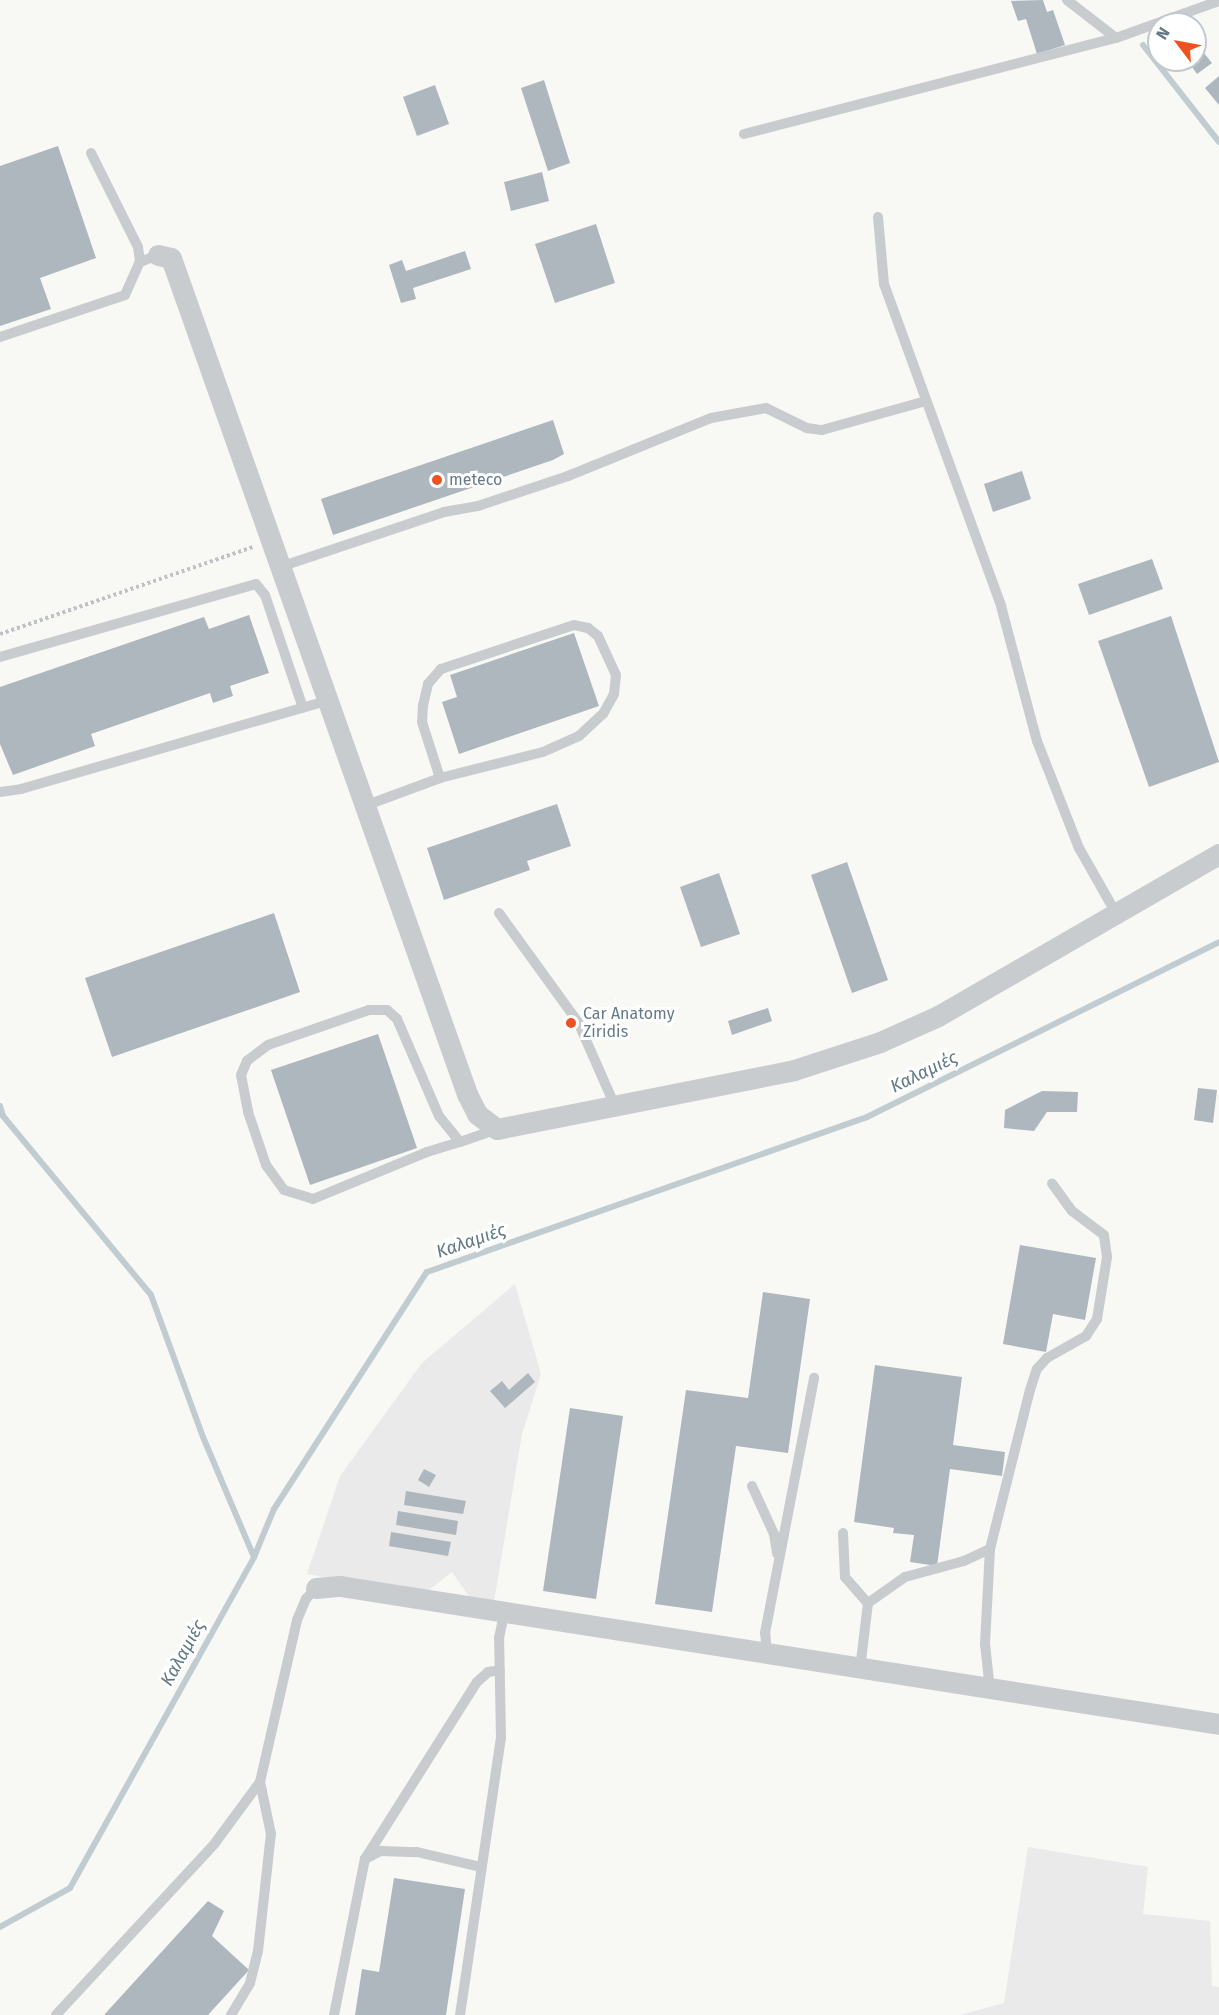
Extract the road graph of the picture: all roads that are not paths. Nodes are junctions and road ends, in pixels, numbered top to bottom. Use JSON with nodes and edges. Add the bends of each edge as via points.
{"nodes":[{"id":1,"x":1067,"y":0,"type":"edge"},
{"id":2,"x":1219,"y":1,"type":"edge"},
{"id":3,"x":1116,"y":38,"type":"junction"},
{"id":4,"x":744,"y":135,"type":"dead end"},
{"id":5,"x":91,"y":153,"type":"dead end"},
{"id":6,"x":878,"y":217,"type":"dead end"},
{"id":7,"x":149,"y":259,"type":"junction"},
{"id":8,"x":0,"y":337,"type":"edge"},
{"id":9,"x":926,"y":401,"type":"junction"},
{"id":10,"x":283,"y":566,"type":"junction"},
{"id":11,"x":0,"y":657,"type":"edge"},
{"id":12,"x":330,"y":700,"type":"junction"},
{"id":13,"x":303,"y":708,"type":"junction"},
{"id":14,"x":440,"y":778,"type":"junction"},
{"id":15,"x":0,"y":792,"type":"edge"},
{"id":16,"x":367,"y":805,"type":"junction"},
{"id":17,"x":1219,"y":854,"type":"edge"},
{"id":18,"x":500,"y":913,"type":"dead end"},
{"id":19,"x":1116,"y":914,"type":"junction"},
{"id":20,"x":615,"y":1106,"type":"junction"},
{"id":21,"x":497,"y":1129,"type":"junction"},
{"id":22,"x":460,"y":1142,"type":"junction"},
{"id":23,"x":1052,"y":1183,"type":"dead end"},
{"id":24,"x":814,"y":1378,"type":"dead end"},
{"id":25,"x":752,"y":1486,"type":"dead end"},
{"id":26,"x":843,"y":1533,"type":"dead end"},
{"id":27,"x":990,"y":1550,"type":"junction"},
{"id":28,"x":778,"y":1563,"type":"junction"},
{"id":29,"x":316,"y":1588,"type":"joint"},
{"id":30,"x":868,"y":1603,"type":"junction"},
{"id":31,"x":504,"y":1615,"type":"junction"},
{"id":32,"x":767,"y":1655,"type":"junction"},
{"id":33,"x":860,"y":1669,"type":"junction"},
{"id":34,"x":500,"y":1670,"type":"junction"},
{"id":35,"x":990,"y":1690,"type":"junction"},
{"id":36,"x":1219,"y":1724,"type":"edge"},
{"id":37,"x":260,"y":1782,"type":"junction"},
{"id":38,"x":365,"y":1859,"type":"junction"},
{"id":39,"x":481,"y":1867,"type":"junction"},
{"id":40,"x":56,"y":2015,"type":"edge"},
{"id":41,"x":231,"y":2015,"type":"edge"},
{"id":42,"x":334,"y":2015,"type":"edge"},
{"id":43,"x":460,"y":2015,"type":"edge"}],
"edges":[{"from":1,"to":3,"type":"lane"},
{"from":2,"to":3,"type":"lane"},
{"from":3,"to":4,"type":"lane"},
{"from":5,"to":7,"type":"lane","via":[[138,247]]},
{"from":6,"to":9,"type":"lane","via":[[884,284]]},
{"from":7,"to":8,"type":"lane","via":[[125,295]]},
{"from":7,"to":10,"type":"street","via":[[171,258]]},
{"from":9,"to":10,"type":"lane","via":[[822,430],[807,428],[766,408],[711,418],[568,476],[478,506],[444,512]]},
{"from":9,"to":19,"type":"lane","via":[[1001,606],[1037,741],[1079,848]]},
{"from":10,"to":12,"type":"street"},
{"from":11,"to":13,"type":"lane","via":[[256,584],[265,595]]},
{"from":12,"to":13,"type":"lane"},
{"from":12,"to":16,"type":"street"},
{"from":13,"to":15,"type":"lane"},
{"from":14,"to":14,"type":"lane","via":[[543,752],[579,736],[603,714],[614,694],[616,675],[598,636],[588,628],[574,625],[441,669],[428,684],[422,722]]},
{"from":14,"to":16,"type":"lane"},
{"from":16,"to":21,"type":"street","via":[[467,1094],[477,1114]]},
{"from":17,"to":19,"type":"street"},
{"from":18,"to":20,"type":"lane","via":[[578,1022]]},
{"from":19,"to":20,"type":"street","via":[[938,1016],[880,1042],[794,1070]]},
{"from":20,"to":21,"type":"street"},
{"from":21,"to":22,"type":"lane"},
{"from":22,"to":22,"type":"lane","via":[[313,1199],[284,1190],[266,1165],[248,1112],[242,1075],[247,1061],[268,1045],[369,1010],[387,1010],[397,1019],[439,1116]]},
{"from":23,"to":27,"type":"lane","via":[[1072,1211],[1104,1235],[1107,1257],[1097,1319],[1086,1336],[1047,1358],[1037,1369]]},
{"from":24,"to":28,"type":"lane"},
{"from":25,"to":28,"type":"lane","via":[[774,1534]]},
{"from":26,"to":30,"type":"lane","via":[[844,1577]]},
{"from":27,"to":30,"type":"lane","via":[[905,1577]]},
{"from":27,"to":35,"type":"lane","via":[[985,1644]]},
{"from":28,"to":32,"type":"lane","via":[[765,1633]]},
{"from":29,"to":31,"type":"street","via":[[340,1586]]},
{"from":29,"to":37,"type":"lane","via":[[297,1620]]},
{"from":30,"to":33,"type":"lane"},
{"from":31,"to":32,"type":"street","via":[[623,1630]]},
{"from":31,"to":34,"type":"lane"},
{"from":32,"to":33,"type":"street"},
{"from":33,"to":35,"type":"street"},
{"from":34,"to":38,"type":"lane","via":[[488,1672],[477,1682]]},
{"from":34,"to":39,"type":"lane","via":[[501,1738]]},
{"from":35,"to":36,"type":"street"},
{"from":37,"to":40,"type":"lane","via":[[215,1843]]},
{"from":37,"to":41,"type":"lane","via":[[271,1834],[258,1951],[250,1983]]},
{"from":38,"to":39,"type":"lane","via":[[381,1851],[417,1852]]},
{"from":38,"to":42,"type":"lane"},
{"from":39,"to":43,"type":"lane"}]}
